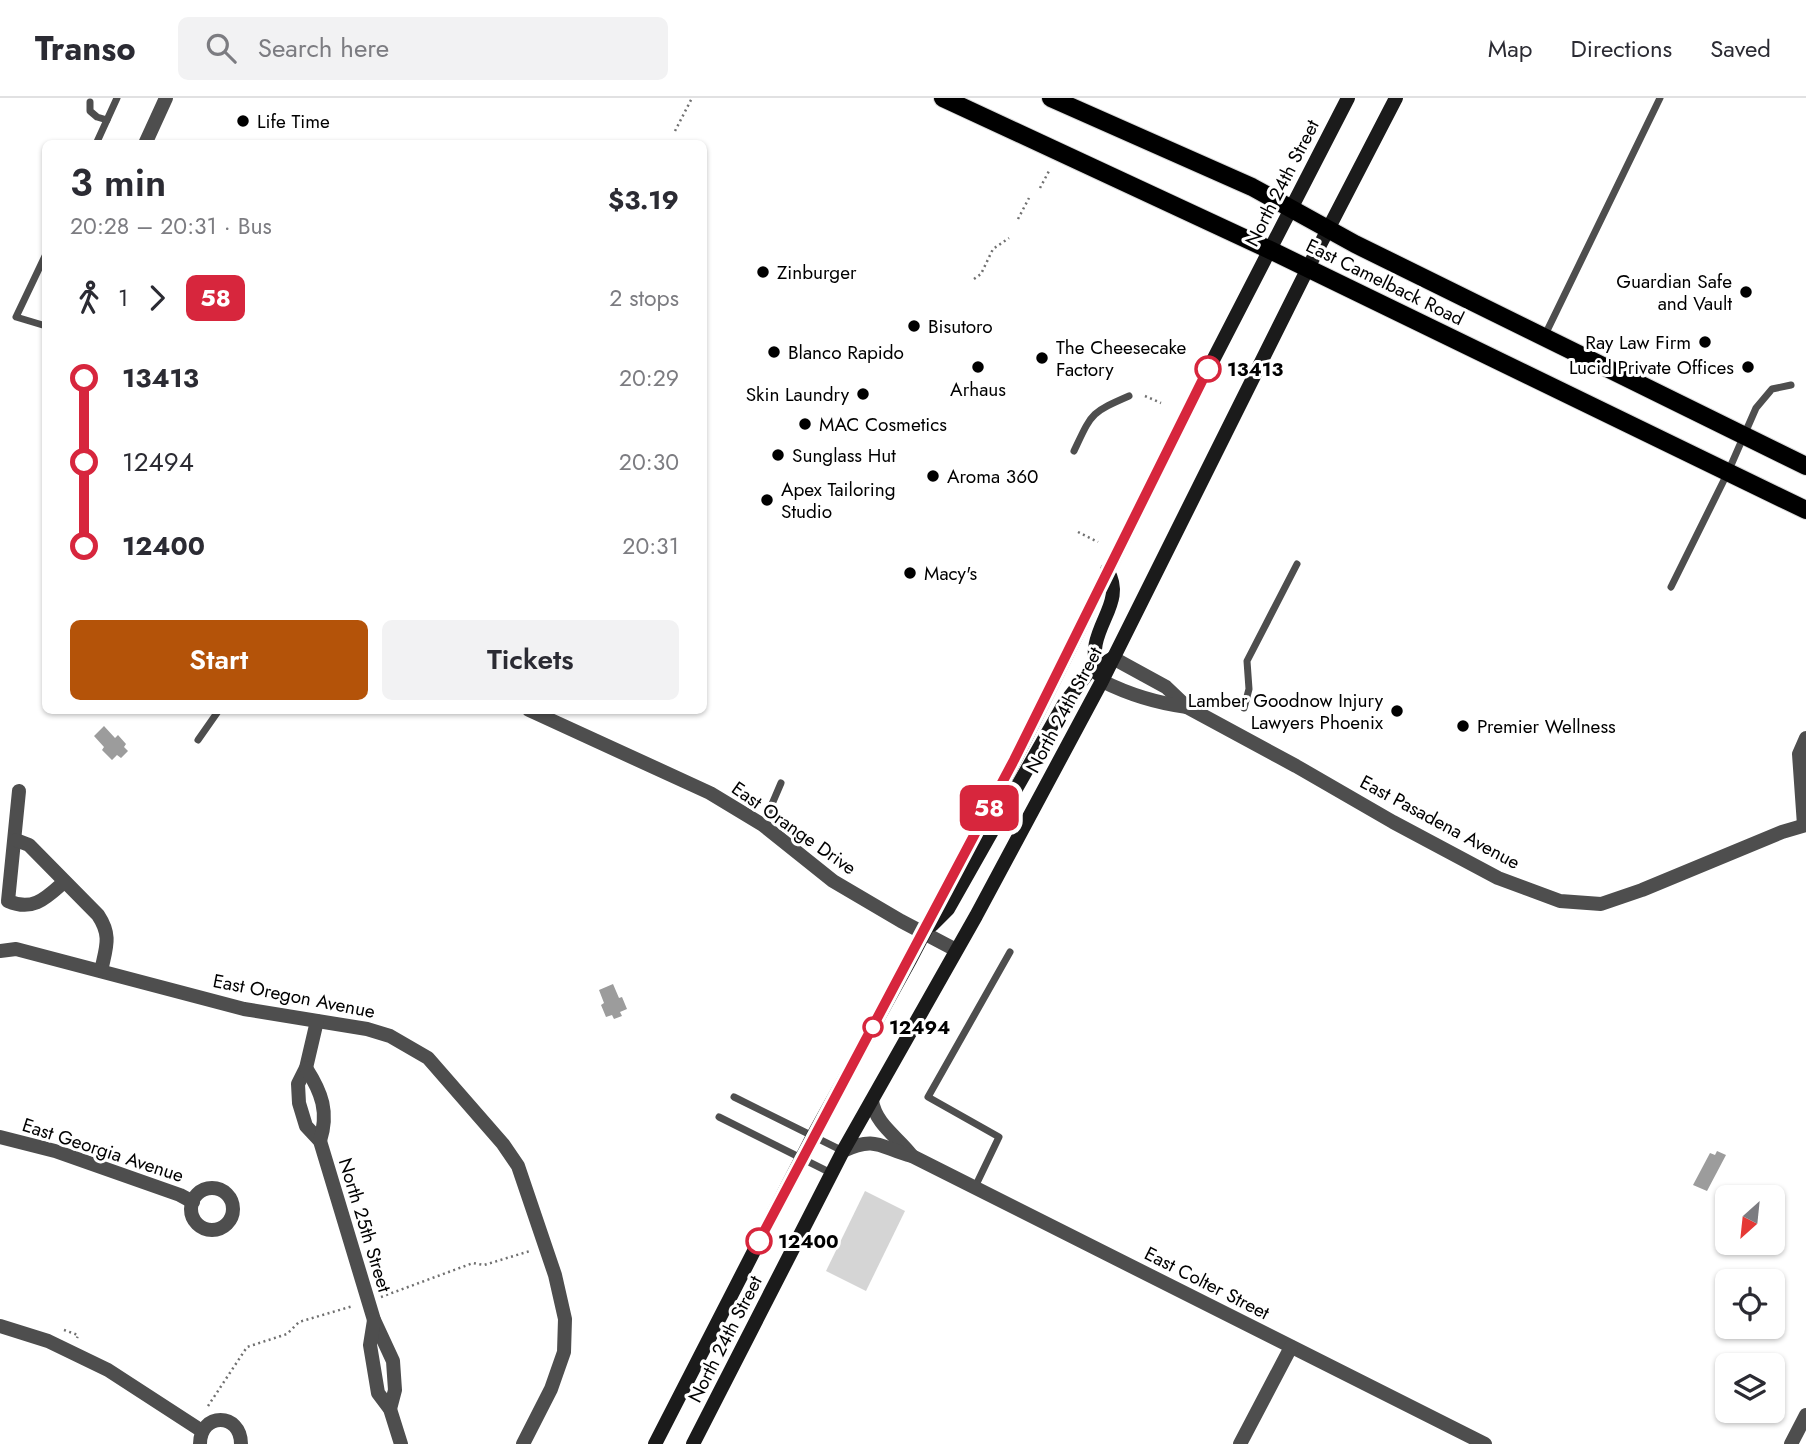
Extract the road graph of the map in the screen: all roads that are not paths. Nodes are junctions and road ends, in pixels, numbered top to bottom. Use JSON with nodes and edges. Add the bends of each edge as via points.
{"nodes":[{"id":1,"x":117,"y":98,"type":"edge"},
{"id":2,"x":166,"y":98,"type":"edge"},
{"id":3,"x":943,"y":98,"type":"edge"},
{"id":4,"x":1051,"y":98,"type":"edge"},
{"id":5,"x":1348,"y":98,"type":"edge"},
{"id":6,"x":1396,"y":98,"type":"edge"},
{"id":7,"x":1660,"y":98,"type":"edge"},
{"id":8,"x":90,"y":102,"type":"dead end"},
{"id":9,"x":107,"y":120,"type":"junction"},
{"id":10,"x":98,"y":140,"type":"edge"},
{"id":11,"x":147,"y":140,"type":"edge"},
{"id":12,"x":1290,"y":209,"type":"junction"},
{"id":13,"x":1327,"y":230,"type":"junction"},
{"id":14,"x":1270,"y":250,"type":"junction"},
{"id":15,"x":42,"y":262,"type":"edge"},
{"id":16,"x":1308,"y":268,"type":"junction"},
{"id":17,"x":42,"y":325,"type":"edge"},
{"id":18,"x":1544,"y":338,"type":"junction"},
{"id":19,"x":1791,"y":385,"type":"dead end"},
{"id":20,"x":1129,"y":396,"type":"dead end"},
{"id":21,"x":1744,"y":435,"type":"junction"},
{"id":22,"x":1074,"y":451,"type":"dead end"},
{"id":23,"x":1806,"y":467,"type":"edge"},
{"id":24,"x":1728,"y":472,"type":"junction"},
{"id":25,"x":1806,"y":510,"type":"edge"},
{"id":26,"x":1297,"y":564,"type":"dead end"},
{"id":27,"x":1107,"y":570,"type":"junction"},
{"id":28,"x":1671,"y":587,"type":"dead end"},
{"id":29,"x":1113,"y":658,"type":"junction"},
{"id":30,"x":1096,"y":667,"type":"junction"},
{"id":31,"x":1102,"y":681,"type":"junction"},
{"id":32,"x":1187,"y":707,"type":"junction"},
{"id":33,"x":1244,"y":708,"type":"dead end"},
{"id":34,"x":216,"y":714,"type":"edge"},
{"id":35,"x":538,"y":714,"type":"edge"},
{"id":36,"x":1806,"y":738,"type":"edge"},
{"id":37,"x":198,"y":740,"type":"dead end"},
{"id":38,"x":782,"y":783,"type":"dead end"},
{"id":39,"x":19,"y":792,"type":"dead end"},
{"id":40,"x":763,"y":825,"type":"junction"},
{"id":41,"x":1805,"y":825,"type":"edge"},
{"id":42,"x":16,"y":840,"type":"junction"},
{"id":43,"x":64,"y":881,"type":"junction"},
{"id":44,"x":924,"y":933,"type":"junction"},
{"id":45,"x":956,"y":950,"type":"junction"},
{"id":46,"x":0,"y":951,"type":"edge"},
{"id":47,"x":1010,"y":952,"type":"dead end"},
{"id":48,"x":101,"y":971,"type":"junction"},
{"id":49,"x":317,"y":1021,"type":"junction"},
{"id":50,"x":306,"y":1068,"type":"junction"},
{"id":51,"x":734,"y":1097,"type":"dead end"},
{"id":52,"x":872,"y":1101,"type":"junction"},
{"id":53,"x":719,"y":1117,"type":"dead end"},
{"id":54,"x":813,"y":1136,"type":"junction"},
{"id":55,"x":0,"y":1137,"type":"edge"},
{"id":56,"x":320,"y":1141,"type":"junction"},
{"id":57,"x":844,"y":1152,"type":"junction"},
{"id":58,"x":912,"y":1156,"type":"junction"},
{"id":59,"x":801,"y":1158,"type":"junction"},
{"id":60,"x":832,"y":1173,"type":"junction"},
{"id":61,"x":974,"y":1188,"type":"junction"},
{"id":62,"x":192,"y":1202,"type":"dead end"},
{"id":63,"x":374,"y":1320,"type":"junction"},
{"id":64,"x":0,"y":1326,"type":"edge"},
{"id":65,"x":1291,"y":1347,"type":"junction"},
{"id":66,"x":390,"y":1409,"type":"junction"},
{"id":67,"x":1806,"y":1415,"type":"edge"},
{"id":68,"x":201,"y":1438,"type":"edge"},
{"id":69,"x":241,"y":1444,"type":"edge"},
{"id":70,"x":401,"y":1444,"type":"edge"},
{"id":71,"x":523,"y":1444,"type":"edge"},
{"id":72,"x":655,"y":1444,"type":"edge"},
{"id":73,"x":693,"y":1444,"type":"edge"},
{"id":74,"x":1240,"y":1444,"type":"edge"},
{"id":75,"x":1485,"y":1444,"type":"edge"},
{"id":76,"x":1791,"y":1444,"type":"edge"}],
"edges":[{"from":1,"to":9,"type":"lane"},
{"from":2,"to":11,"type":"street"},
{"from":3,"to":14,"type":"main road","name":"East Camelback Road"},
{"from":4,"to":12,"type":"main road","name":"East Camelback Road","via":[[1201,163]]},
{"from":5,"to":12,"type":"main road","name":"North 24th Street"},
{"from":6,"to":13,"type":"main road","name":"North 24th Street"},
{"from":7,"to":18,"type":"lane"},
{"from":8,"to":9,"type":"lane","via":[[90,111]]},
{"from":9,"to":10,"type":"lane"},
{"from":12,"to":13,"type":"main road","name":"East Camelback Road"},
{"from":12,"to":14,"type":"main road","name":"North 24th Street"},
{"from":13,"to":16,"type":"main road","name":"North 24th Street"},
{"from":13,"to":18,"type":"main road","name":"East Camelback Road"},
{"from":14,"to":16,"type":"main road","name":"East Camelback Road"},
{"from":14,"to":27,"type":"main road","name":"North 24th Street"},
{"from":15,"to":17,"type":"lane","via":[[16,317]]},
{"from":16,"to":24,"type":"main road","name":"East Camelback Road"},
{"from":16,"to":29,"type":"main road","name":"North 24th Street"},
{"from":18,"to":21,"type":"main road","name":"East Camelback Road"},
{"from":19,"to":21,"type":"lane","via":[[1772,389],[1756,408]]},
{"from":20,"to":22,"type":"lane","via":[[1091,416]]},
{"from":21,"to":23,"type":"main road","name":"East Camelback Road"},
{"from":21,"to":24,"type":"lane"},
{"from":24,"to":25,"type":"main road","name":"East Camelback Road"},
{"from":24,"to":28,"type":"lane"},
{"from":26,"to":33,"type":"lane","via":[[1247,661],[1249,689]]},
{"from":27,"to":30,"type":"main road","via":[[1114,596],[1096,638]]},
{"from":27,"to":44,"type":"main road","name":"North 24th Street"},
{"from":29,"to":30,"type":"main road"},
{"from":29,"to":31,"type":"main road","name":"North 24th Street"},
{"from":29,"to":32,"type":"street","name":"East Pasadena Avenue","via":[[1166,687]]},
{"from":30,"to":31,"type":"main road"},
{"from":30,"to":44,"type":"main road","via":[[1064,704],[948,909]]},
{"from":31,"to":32,"type":"street","name":"East Pasadena Avenue","via":[[1157,703]]},
{"from":31,"to":45,"type":"main road","name":"North 24th Street"},
{"from":32,"to":41,"type":"street","name":"East Pasadena Avenue","via":[[1493,875],[1560,901],[1601,904]]},
{"from":34,"to":37,"type":"lane"},
{"from":35,"to":40,"type":"street","name":"East Orange Drive","via":[[710,793]]},
{"from":36,"to":41,"type":"street","via":[[1799,754]]},
{"from":38,"to":40,"type":"lane"},
{"from":39,"to":42,"type":"street"},
{"from":40,"to":44,"type":"street","name":"East Orange Drive","via":[[833,881]]},
{"from":42,"to":43,"type":"street","via":[[29,845]]},
{"from":42,"to":43,"type":"street","via":[[8,901],[21,907],[36,904]]},
{"from":43,"to":48,"type":"street","via":[[106,927],[108,941]]},
{"from":44,"to":45,"type":"street","name":"East Orange Drive"},
{"from":44,"to":54,"type":"main road","name":"North 24th Street"},
{"from":45,"to":52,"type":"main road","name":"North 24th Street"},
{"from":46,"to":48,"type":"street","name":"East Oregon Avenue","via":[[16,949]]},
{"from":47,"to":61,"type":"lane","via":[[928,1097],[999,1137]]},
{"from":48,"to":49,"type":"street","name":"East Oregon Avenue","via":[[244,1009]]},
{"from":49,"to":50,"type":"street","name":"North 25th Street"},
{"from":49,"to":71,"type":"street","name":"East Oregon Avenue","via":[[367,1029],[410,1045],[442,1073],[518,1166],[545,1245],[566,1338],[559,1369]]},
{"from":50,"to":56,"type":"street","name":"North 25th Street","via":[[322,1098],[325,1124]]},
{"from":50,"to":56,"type":"street","name":"North 25th Street","via":[[298,1084],[299,1103],[306,1126]]},
{"from":51,"to":54,"type":"lane"},
{"from":52,"to":57,"type":"main road","name":"North 24th Street"},
{"from":52,"to":58,"type":"street","name":"East Colter Street","via":[[877,1119]]},
{"from":53,"to":59,"type":"lane"},
{"from":54,"to":57,"type":"lane"},
{"from":54,"to":59,"type":"main road","name":"North 24th Street"},
{"from":55,"to":62,"type":"street","name":"East Georgia Avenue"},
{"from":56,"to":63,"type":"street","name":"North 25th Street"},
{"from":57,"to":58,"type":"street","name":"East Colter Street","via":[[872,1143]]},
{"from":57,"to":60,"type":"main road","name":"North 24th Street"},
{"from":58,"to":61,"type":"street","name":"East Colter Street"},
{"from":59,"to":60,"type":"lane"},
{"from":59,"to":72,"type":"main road","name":"North 24th Street"},
{"from":60,"to":73,"type":"main road","name":"North 24th Street"},
{"from":61,"to":65,"type":"street","name":"East Colter Street"},
{"from":63,"to":66,"type":"street","name":"North 25th Street","via":[[393,1361],[395,1390]]},
{"from":63,"to":66,"type":"street","name":"North 25th Street","via":[[373,1368],[378,1393]]},
{"from":64,"to":68,"type":"street","via":[[48,1341],[108,1370]]},
{"from":65,"to":74,"type":"street"},
{"from":65,"to":75,"type":"street","name":"East Colter Street"},
{"from":66,"to":70,"type":"street","name":"North 25th Street"},
{"from":67,"to":76,"type":"street"},
{"from":68,"to":69,"type":"street","via":[[212,1422],[226,1421],[238,1429]]}]}
